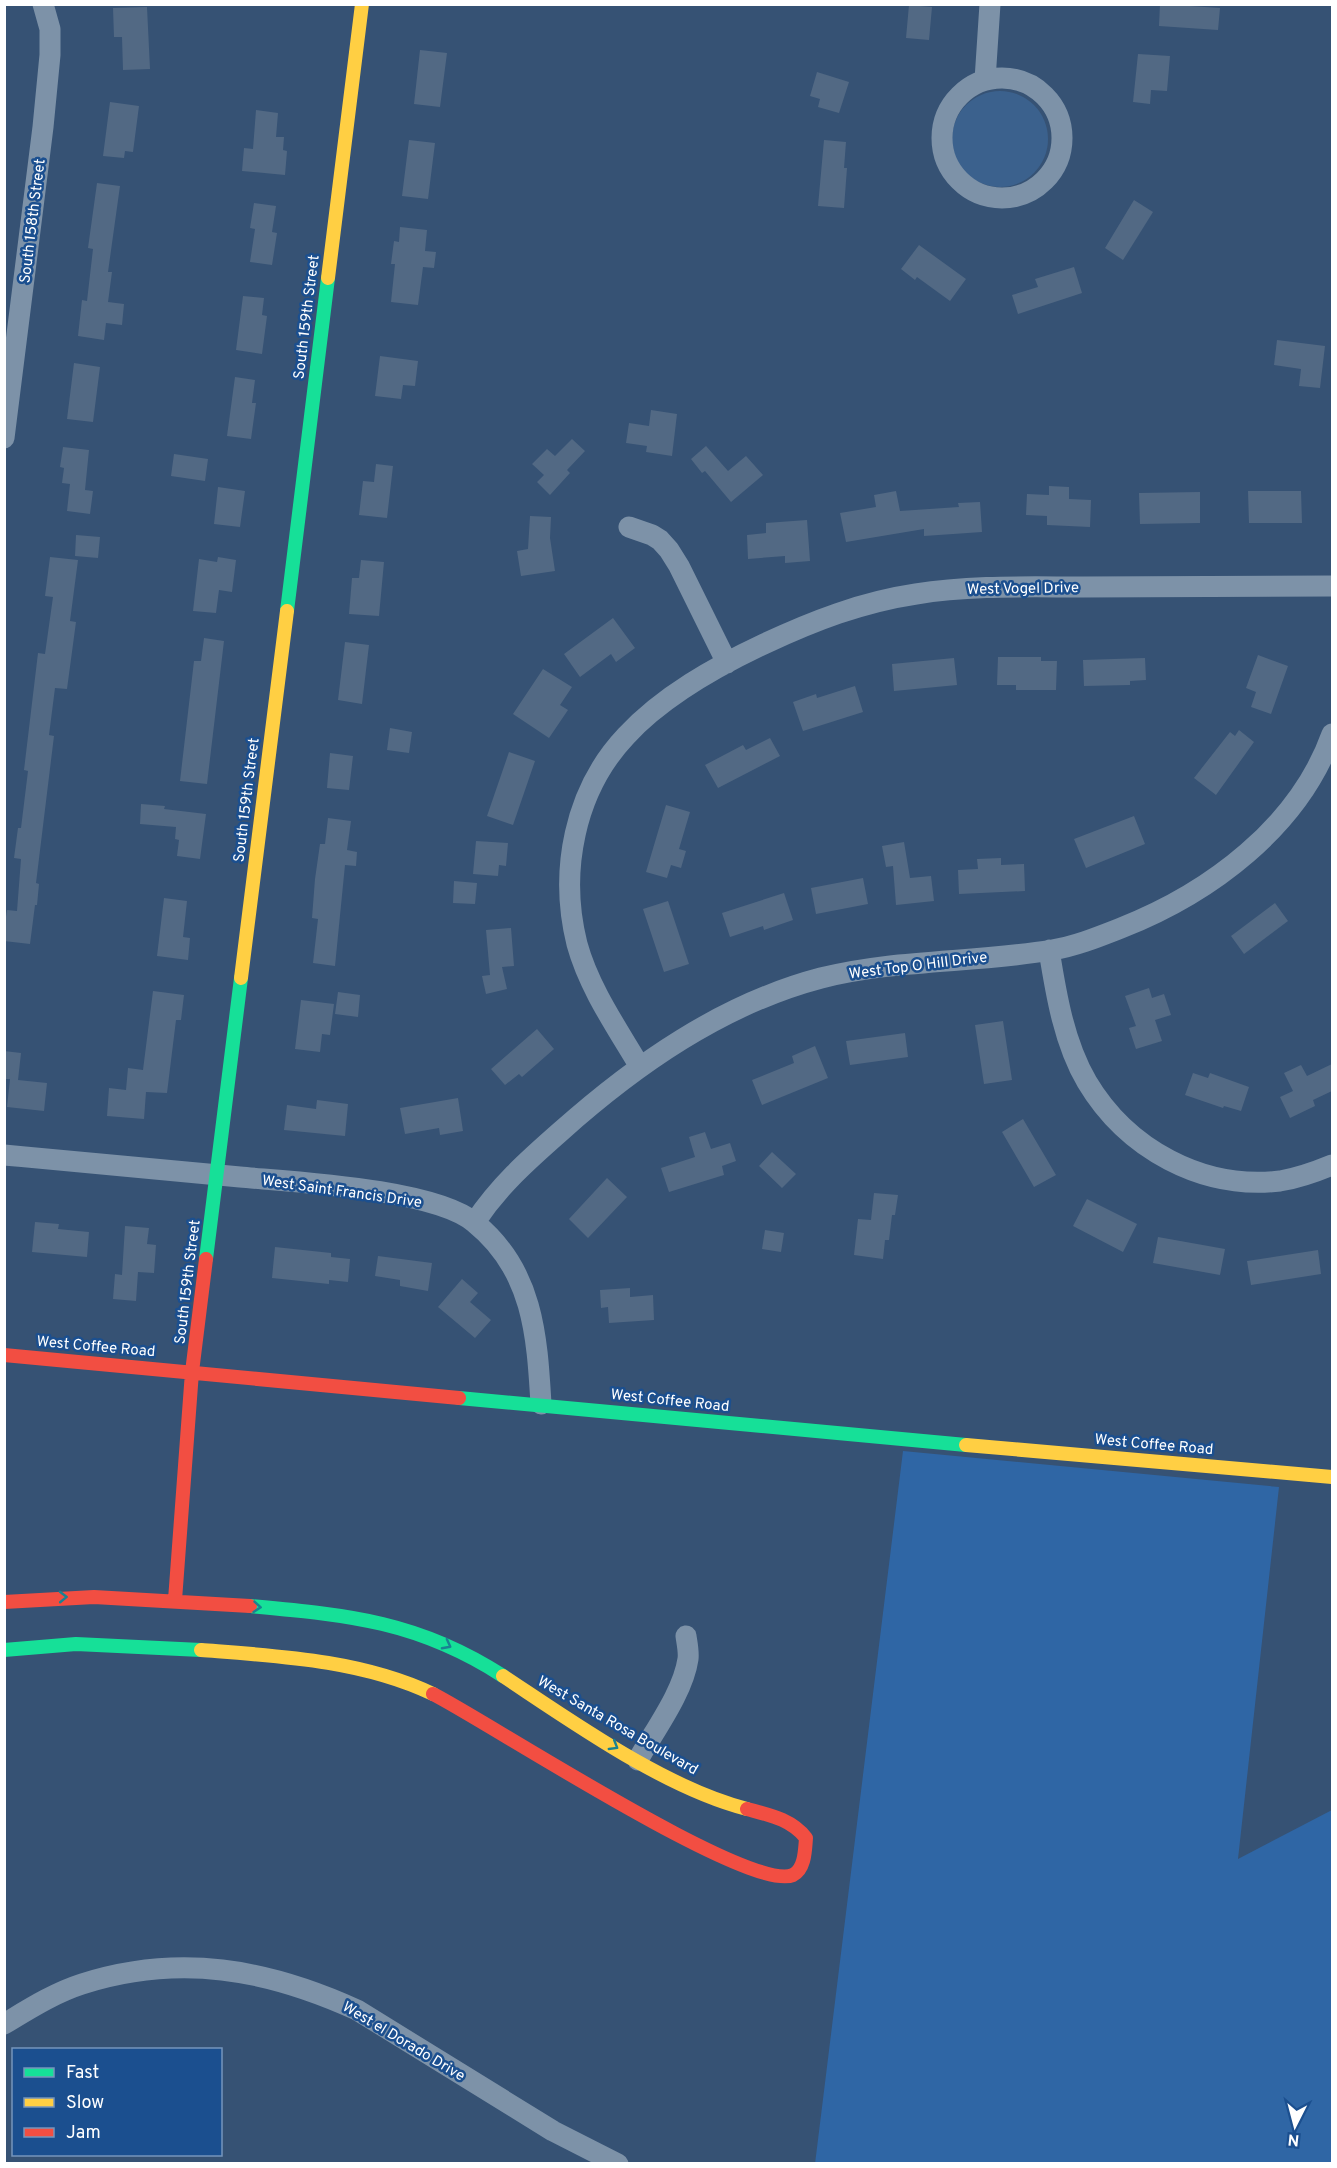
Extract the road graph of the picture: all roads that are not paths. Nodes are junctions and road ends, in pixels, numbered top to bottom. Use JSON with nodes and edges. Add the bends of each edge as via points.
{"nodes":[{"id":1,"x":43,"y":4,"type":"edge"},
{"id":2,"x":362,"y":4,"type":"edge"},
{"id":3,"x":990,"y":4,"type":"edge"},
{"id":4,"x":986,"y":80,"type":"junction"},
{"id":5,"x":4,"y":438,"type":"edge"},
{"id":6,"x":629,"y":527,"type":"dead end"},
{"id":7,"x":1332,"y":586,"type":"edge"},
{"id":8,"x":727,"y":663,"type":"junction"},
{"id":9,"x":1332,"y":734,"type":"edge"},
{"id":10,"x":1049,"y":950,"type":"junction"},
{"id":11,"x":639,"y":1067,"type":"junction"},
{"id":12,"x":4,"y":1155,"type":"edge"},
{"id":13,"x":1332,"y":1165,"type":"edge"},
{"id":14,"x":218,"y":1175,"type":"junction"},
{"id":15,"x":475,"y":1222,"type":"junction"},
{"id":16,"x":4,"y":1355,"type":"edge"},
{"id":17,"x":192,"y":1372,"type":"junction"},
{"id":18,"x":541,"y":1404,"type":"junction"},
{"id":19,"x":1332,"y":1477,"type":"edge"},
{"id":20,"x":175,"y":1600,"type":"junction"},
{"id":21,"x":4,"y":1602,"type":"edge"},
{"id":22,"x":686,"y":1636,"type":"dead end"},
{"id":23,"x":4,"y":1650,"type":"edge"},
{"id":24,"x":638,"y":1760,"type":"junction"},
{"id":25,"x":4,"y":2024,"type":"edge"},
{"id":26,"x":618,"y":2163,"type":"edge"}],
"edges":[{"from":1,"to":5,"type":"street","name":"South 158th Street","via":[[50,29],[44,127]]},
{"from":2,"to":14,"type":"street","name":"South 159th Street"},
{"from":3,"to":4,"type":"street"},
{"from":4,"to":4,"type":"street","via":[[972,85],[952,105],[945,118],[942,146],[953,173],[975,191],[1002,198],[1018,196],[1039,185],[1055,168],[1061,153],[1061,122],[1050,100],[1032,85],[1001,77]]},
{"from":6,"to":8,"type":"street","via":[[652,535],[669,550]]},
{"from":7,"to":8,"type":"street","name":"West Vogel Drive","via":[[1037,587],[919,593],[859,605],[812,621]]},
{"from":8,"to":11,"type":"street","name":"West Vogel Drive","via":[[662,704],[626,736],[599,772],[575,832],[570,897],[578,945],[600,999]]},
{"from":9,"to":10,"type":"street","name":"West Top O Hill Drive","via":[[1294,804],[1276,826],[1226,871],[1139,921],[1095,939]]},
{"from":10,"to":11,"type":"street","name":"West Top O Hill Drive","via":[[899,964],[821,978],[737,1010]]},
{"from":10,"to":13,"type":"street","via":[[1059,1005],[1075,1059],[1103,1104],[1139,1141],[1167,1160],[1226,1180],[1280,1181]]},
{"from":11,"to":15,"type":"street","name":"West Top O Hill Drive","via":[[539,1151],[494,1194]]},
{"from":12,"to":14,"type":"street","name":"West Saint Francis Drive"},
{"from":14,"to":15,"type":"street","name":"West Saint Francis Drive","via":[[388,1194],[436,1204]]},
{"from":14,"to":17,"type":"street","name":"South 159th Street"},
{"from":15,"to":18,"type":"street","name":"West Saint Francis Drive","via":[[508,1258],[529,1302],[538,1346]]},
{"from":16,"to":17,"type":"street","name":"West Coffee Road"},
{"from":17,"to":18,"type":"street","name":"West Coffee Road"},
{"from":17,"to":20,"type":"street","name":"South 159th Street"},
{"from":18,"to":19,"type":"street","name":"West Coffee Road"},
{"from":21,"to":20,"type":"street","name":"West Santa Rosa Boulevard","one_way":true,"via":[[107,1596]]},
{"from":20,"to":24,"type":"street","name":"West Santa Rosa Boulevard","one_way":true,"via":[[360,1619],[438,1640]]},
{"from":22,"to":24,"type":"street","via":[[686,1671]]},
{"from":23,"to":24,"type":"street","name":"West Santa Rosa Boulevard","via":[[68,1644],[203,1650],[286,1658],[387,1675],[455,1705],[594,1791],[684,1838],[780,1876],[794,1874],[802,1865],[806,1838],[795,1826],[710,1796]]},
{"from":25,"to":26,"type":"street","name":"West el Dorado Drive","via":[[80,1985],[161,1968],[209,1968],[283,1981],[357,2010],[553,2131]]}]}
